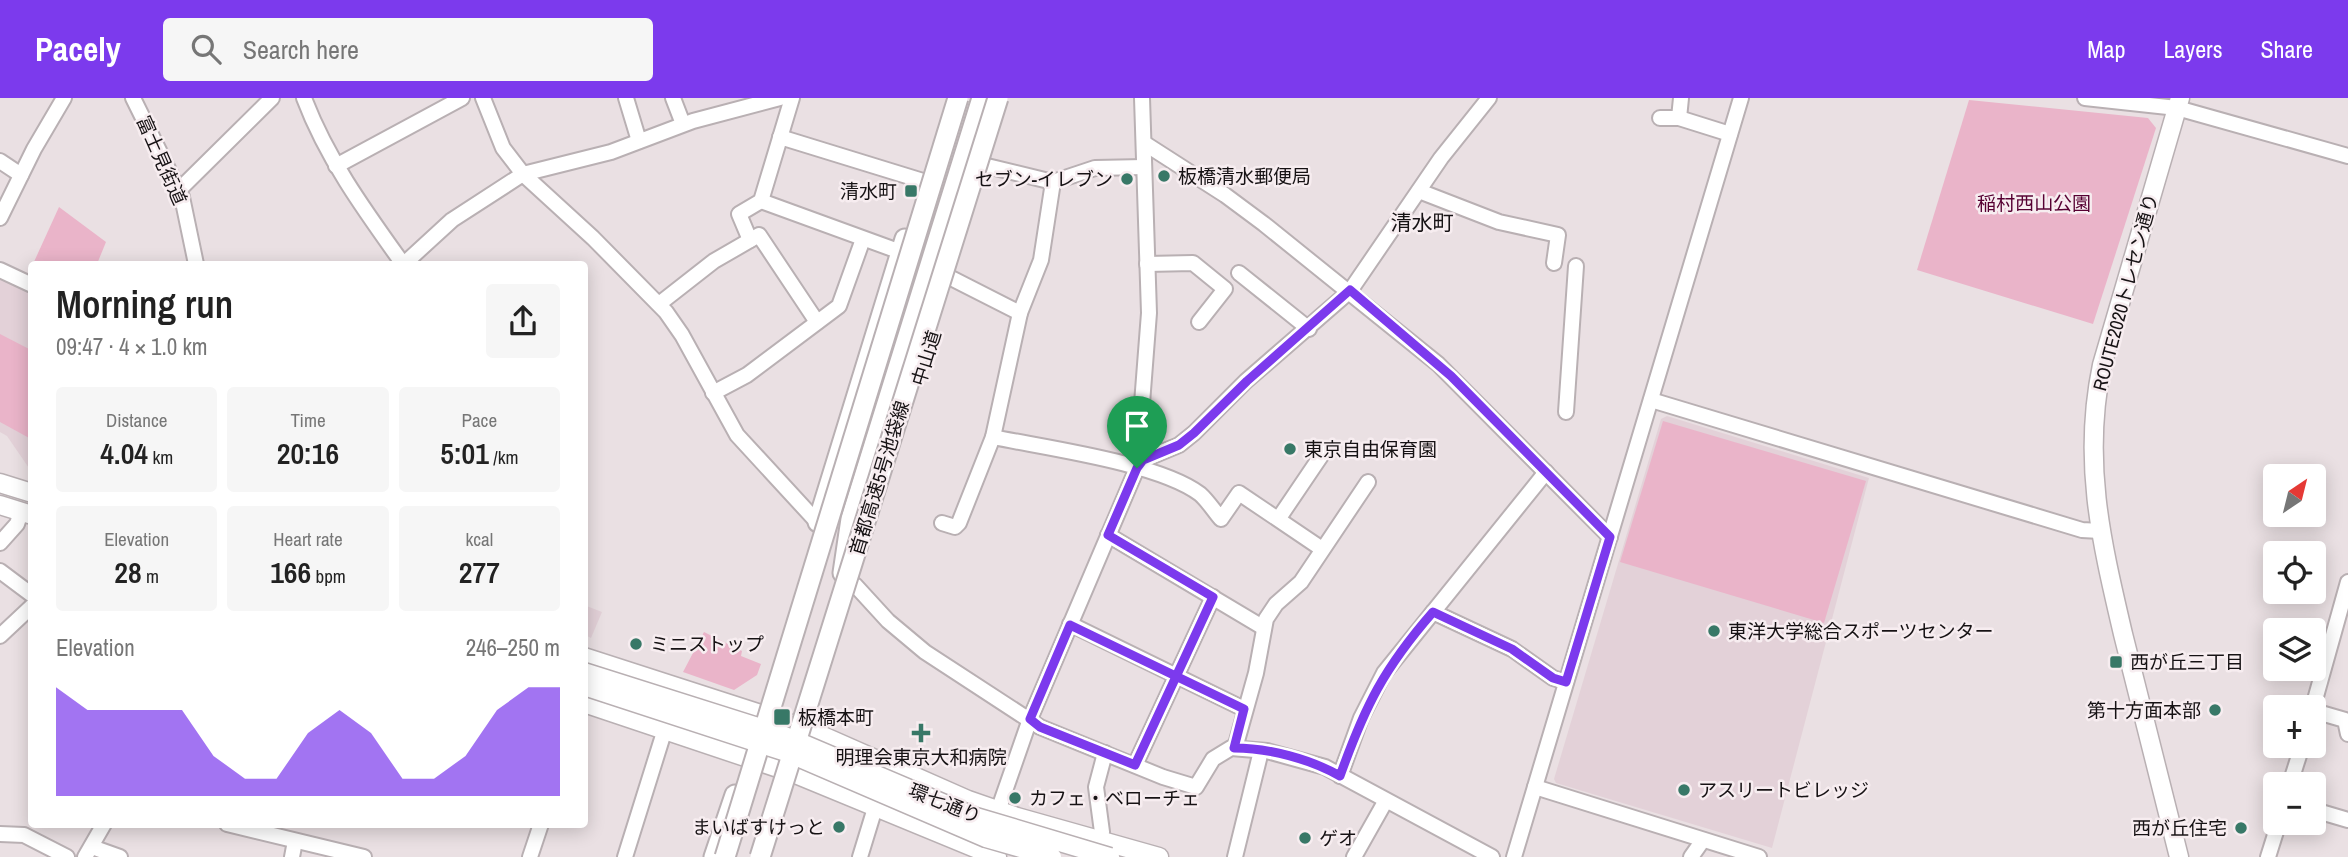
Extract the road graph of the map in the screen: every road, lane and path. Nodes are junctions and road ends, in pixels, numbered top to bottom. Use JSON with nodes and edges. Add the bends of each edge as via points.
{"nodes":[{"id":1,"x":64,"y":98,"type":"edge"},
{"id":2,"x":133,"y":98,"type":"edge"},
{"id":3,"x":272,"y":98,"type":"edge"},
{"id":4,"x":462,"y":98,"type":"edge"},
{"id":5,"x":483,"y":98,"type":"edge"},
{"id":6,"x":626,"y":98,"type":"edge"},
{"id":7,"x":673,"y":98,"type":"edge"},
{"id":8,"x":780,"y":98,"type":"edge"},
{"id":9,"x":792,"y":98,"type":"edge"},
{"id":10,"x":954,"y":98,"type":"edge"},
{"id":11,"x":975,"y":98,"type":"edge"},
{"id":12,"x":982,"y":98,"type":"edge"},
{"id":13,"x":998,"y":98,"type":"edge"},
{"id":14,"x":1008,"y":98,"type":"edge"},
{"id":15,"x":1142,"y":98,"type":"edge"},
{"id":16,"x":1489,"y":98,"type":"edge"},
{"id":17,"x":1681,"y":98,"type":"edge"},
{"id":18,"x":1741,"y":98,"type":"edge"},
{"id":19,"x":2085,"y":98,"type":"edge"},
{"id":20,"x":307,"y":99,"type":"edge"},
{"id":21,"x":2179,"y":103,"type":"edge"},
{"id":22,"x":729,"y":105,"type":"edge"},
{"id":23,"x":1660,"y":118,"type":"dead end"},
{"id":24,"x":1679,"y":118,"type":"junction"},
{"id":25,"x":683,"y":124,"type":"junction"},
{"id":26,"x":1730,"y":134,"type":"junction"},
{"id":27,"x":780,"y":137,"type":"junction"},
{"id":28,"x":639,"y":141,"type":"junction"},
{"id":29,"x":1143,"y":143,"type":"junction"},
{"id":30,"x":2348,"y":156,"type":"edge"},
{"id":31,"x":0,"y":161,"type":"edge"},
{"id":32,"x":336,"y":166,"type":"junction"},
{"id":33,"x":986,"y":166,"type":"junction"},
{"id":34,"x":1144,"y":167,"type":"junction"},
{"id":35,"x":523,"y":174,"type":"junction"},
{"id":36,"x":21,"y":175,"type":"junction"},
{"id":37,"x":925,"y":176,"type":"junction"},
{"id":38,"x":1053,"y":182,"type":"junction"},
{"id":39,"x":179,"y":190,"type":"junction"},
{"id":40,"x":1419,"y":191,"type":"junction"},
{"id":41,"x":761,"y":201,"type":"junction"},
{"id":42,"x":0,"y":218,"type":"edge"},
{"id":43,"x":863,"y":239,"type":"junction"},
{"id":44,"x":750,"y":240,"type":"junction"},
{"id":45,"x":901,"y":252,"type":"junction"},
{"id":46,"x":195,"y":261,"type":"edge"},
{"id":47,"x":401,"y":261,"type":"edge"},
{"id":48,"x":406,"y":261,"type":"edge"},
{"id":49,"x":1555,"y":263,"type":"dead end"},
{"id":50,"x":1147,"y":264,"type":"junction"},
{"id":51,"x":1576,"y":267,"type":"dead end"},
{"id":52,"x":0,"y":270,"type":"edge"},
{"id":53,"x":1239,"y":273,"type":"dead end"},
{"id":54,"x":951,"y":278,"type":"junction"},
{"id":55,"x":28,"y":283,"type":"edge"},
{"id":56,"x":1350,"y":290,"type":"junction"},
{"id":57,"x":659,"y":304,"type":"junction"},
{"id":58,"x":1020,"y":313,"type":"junction"},
{"id":59,"x":1199,"y":321,"type":"dead end"},
{"id":60,"x":817,"y":322,"type":"junction"},
{"id":61,"x":1309,"y":329,"type":"junction"},
{"id":62,"x":713,"y":393,"type":"junction"},
{"id":63,"x":1651,"y":400,"type":"junction"},
{"id":64,"x":1566,"y":412,"type":"dead end"},
{"id":65,"x":993,"y":437,"type":"junction"},
{"id":66,"x":1325,"y":450,"type":"dead end"},
{"id":67,"x":1137,"y":468,"type":"junction"},
{"id":68,"x":1546,"y":472,"type":"junction"},
{"id":69,"x":1368,"y":482,"type":"dead end"},
{"id":70,"x":0,"y":483,"type":"edge"},
{"id":71,"x":28,"y":492,"type":"edge"},
{"id":72,"x":0,"y":505,"type":"edge"},
{"id":73,"x":26,"y":513,"type":"edge"},
{"id":74,"x":1279,"y":518,"type":"junction"},
{"id":75,"x":818,"y":523,"type":"junction"},
{"id":76,"x":942,"y":523,"type":"dead end"},
{"id":77,"x":2100,"y":531,"type":"junction"},
{"id":78,"x":1108,"y":535,"type":"junction"},
{"id":79,"x":1610,"y":537,"type":"junction"},
{"id":80,"x":0,"y":543,"type":"edge"},
{"id":81,"x":1322,"y":549,"type":"junction"},
{"id":82,"x":0,"y":571,"type":"edge"},
{"id":83,"x":2348,"y":582,"type":"edge"},
{"id":84,"x":855,"y":584,"type":"junction"},
{"id":85,"x":28,"y":592,"type":"edge"},
{"id":86,"x":1213,"y":597,"type":"junction"},
{"id":87,"x":28,"y":610,"type":"edge"},
{"id":88,"x":1433,"y":612,"type":"junction"},
{"id":89,"x":2342,"y":623,"type":"edge"},
{"id":90,"x":1070,"y":625,"type":"junction"},
{"id":91,"x":1264,"y":628,"type":"junction"},
{"id":92,"x":0,"y":636,"type":"edge"},
{"id":93,"x":779,"y":652,"type":"junction"},
{"id":94,"x":588,"y":658,"type":"edge"},
{"id":95,"x":829,"y":663,"type":"junction"},
{"id":96,"x":588,"y":673,"type":"edge"},
{"id":97,"x":1177,"y":675,"type":"junction"},
{"id":98,"x":1566,"y":682,"type":"junction"},
{"id":99,"x":588,"y":687,"type":"edge"},
{"id":100,"x":2318,"y":695,"type":"edge"},
{"id":101,"x":588,"y":704,"type":"edge"},
{"id":102,"x":1244,"y":709,"type":"junction"},
{"id":103,"x":2326,"y":713,"type":"edge"},
{"id":104,"x":761,"y":714,"type":"junction"},
{"id":105,"x":1030,"y":719,"type":"junction"},
{"id":106,"x":665,"y":729,"type":"junction"},
{"id":107,"x":807,"y":729,"type":"junction"},
{"id":108,"x":2348,"y":734,"type":"edge"},
{"id":109,"x":1234,"y":748,"type":"junction"},
{"id":110,"x":1261,"y":751,"type":"junction"},
{"id":111,"x":1105,"y":754,"type":"junction"},
{"id":112,"x":748,"y":756,"type":"junction"},
{"id":113,"x":1135,"y":765,"type":"junction"},
{"id":114,"x":793,"y":773,"type":"junction"},
{"id":115,"x":1340,"y":776,"type":"junction"},
{"id":116,"x":1535,"y":787,"type":"junction"},
{"id":117,"x":1385,"y":802,"type":"junction"},
{"id":118,"x":875,"y":808,"type":"junction"},
{"id":119,"x":998,"y":811,"type":"junction"},
{"id":120,"x":2326,"y":814,"type":"edge"},
{"id":121,"x":2348,"y":821,"type":"edge"},
{"id":122,"x":102,"y":828,"type":"edge"},
{"id":123,"x":243,"y":828,"type":"edge"},
{"id":124,"x":540,"y":828,"type":"edge"},
{"id":125,"x":0,"y":834,"type":"edge"},
{"id":126,"x":2275,"y":835,"type":"edge"},
{"id":127,"x":1703,"y":840,"type":"junction"},
{"id":128,"x":295,"y":841,"type":"junction"},
{"id":129,"x":1100,"y":841,"type":"junction"},
{"id":130,"x":88,"y":852,"type":"edge"},
{"id":131,"x":1471,"y":853,"type":"edge"},
{"id":132,"x":989,"y":856,"type":"edge"},
{"id":133,"x":67,"y":857,"type":"edge"},
{"id":134,"x":120,"y":857,"type":"edge"},
{"id":135,"x":292,"y":857,"type":"edge"},
{"id":136,"x":364,"y":857,"type":"edge"},
{"id":137,"x":530,"y":857,"type":"edge"},
{"id":138,"x":625,"y":857,"type":"edge"},
{"id":139,"x":714,"y":857,"type":"edge"},
{"id":140,"x":725,"y":857,"type":"edge"},
{"id":141,"x":760,"y":857,"type":"edge"},
{"id":142,"x":766,"y":857,"type":"edge"},
{"id":143,"x":860,"y":857,"type":"edge"},
{"id":144,"x":1052,"y":857,"type":"edge"},
{"id":145,"x":1110,"y":857,"type":"edge"},
{"id":146,"x":1159,"y":857,"type":"edge"},
{"id":147,"x":1235,"y":857,"type":"edge"},
{"id":148,"x":1354,"y":857,"type":"edge"},
{"id":149,"x":1492,"y":857,"type":"edge"},
{"id":150,"x":1514,"y":857,"type":"edge"},
{"id":151,"x":1691,"y":857,"type":"edge"},
{"id":152,"x":1759,"y":857,"type":"edge"},
{"id":153,"x":2179,"y":857,"type":"edge"},
{"id":154,"x":2268,"y":857,"type":"edge"}],
"edges":[{"from":1,"to":36,"type":"street"},
{"from":2,"to":39,"type":"street","name":"富士見街道"},
{"from":3,"to":39,"type":"street"},
{"from":4,"to":32,"type":"street"},
{"from":5,"to":35,"type":"street","via":[[503,148]]},
{"from":6,"to":28,"type":"street"},
{"from":7,"to":25,"type":"street"},
{"from":8,"to":22,"type":"street"},
{"from":9,"to":27,"type":"street"},
{"from":10,"to":37,"type":"highway"},
{"from":10,"to":93,"type":"highway","bridge":true,"via":[[788,636]]},
{"from":10,"to":140,"type":"highway","name":"首都高速5号池袋線","bridge":true},
{"from":11,"to":37,"type":"highway","via":[[956,155]]},
{"from":12,"to":95,"type":"highway","via":[[851,519]]},
{"from":13,"to":141,"type":"highway","name":"首都高速5号池袋線","bridge":true},
{"from":14,"to":33,"type":"highway","name":"中山道"},
{"from":15,"to":29,"type":"street"},
{"from":16,"to":40,"type":"street"},
{"from":17,"to":24,"type":"street"},
{"from":18,"to":26,"type":"street"},
{"from":19,"to":21,"type":"street"},
{"from":20,"to":32,"type":"street","via":[[311,119]]},
{"from":21,"to":30,"type":"street"},
{"from":21,"to":77,"type":"main road","name":"ROUTE2020トレセン通り","via":[[2096,393],[2091,459]]},
{"from":22,"to":25,"type":"street"},
{"from":23,"to":24,"type":"street"},
{"from":24,"to":26,"type":"street"},
{"from":25,"to":28,"type":"street"},
{"from":26,"to":63,"type":"street"},
{"from":27,"to":37,"type":"street"},
{"from":27,"to":41,"type":"street"},
{"from":28,"to":35,"type":"street"},
{"from":29,"to":34,"type":"street"},
{"from":29,"to":56,"type":"street","via":[[1225,194]]},
{"from":31,"to":36,"type":"street"},
{"from":32,"to":47,"type":"street"},
{"from":33,"to":38,"type":"street"},
{"from":33,"to":54,"type":"highway","name":"中山道"},
{"from":34,"to":38,"type":"street","via":[[1095,169]]},
{"from":34,"to":50,"type":"street"},
{"from":35,"to":48,"type":"street","via":[[452,220]]},
{"from":35,"to":57,"type":"street"},
{"from":36,"to":42,"type":"street"},
{"from":37,"to":45,"type":"highway"},
{"from":38,"to":58,"type":"street","via":[[1041,260]]},
{"from":39,"to":46,"type":"street","name":"富士見街道"},
{"from":40,"to":49,"type":"street","via":[[1499,222],[1558,235]]},
{"from":40,"to":56,"type":"street"},
{"from":41,"to":43,"type":"street"},
{"from":41,"to":44,"type":"street","via":[[739,214]]},
{"from":43,"to":45,"type":"street"},
{"from":43,"to":60,"type":"street","via":[[839,306]]},
{"from":44,"to":57,"type":"street","via":[[714,261]]},
{"from":44,"to":60,"type":"street","via":[[760,235]]},
{"from":45,"to":75,"type":"highway"},
{"from":50,"to":59,"type":"street","via":[[1193,263],[1225,289]]},
{"from":50,"to":67,"type":"street","via":[[1146,371]]},
{"from":51,"to":64,"type":"street"},
{"from":52,"to":55,"type":"street"},
{"from":53,"to":61,"type":"street"},
{"from":54,"to":58,"type":"street"},
{"from":54,"to":84,"type":"highway","name":"中山道"},
{"from":56,"to":61,"type":"street"},
{"from":56,"to":68,"type":"street","via":[[1451,376]]},
{"from":57,"to":62,"type":"street","via":[[682,335]]},
{"from":58,"to":65,"type":"street"},
{"from":60,"to":62,"type":"street"},
{"from":61,"to":67,"type":"street","via":[[1194,433],[1179,445],[1143,460]]},
{"from":62,"to":75,"type":"street","via":[[737,435]]},
{"from":63,"to":77,"type":"street","via":[[2082,530]]},
{"from":63,"to":79,"type":"street"},
{"from":65,"to":67,"type":"street"},
{"from":65,"to":76,"type":"street","via":[[959,523],[955,527]]},
{"from":66,"to":74,"type":"street"},
{"from":67,"to":74,"type":"street","via":[[1201,495],[1221,519],[1239,493]]},
{"from":67,"to":78,"type":"street"},
{"from":68,"to":79,"type":"street"},
{"from":68,"to":88,"type":"street"},
{"from":69,"to":81,"type":"street"},
{"from":70,"to":71,"type":"main road"},
{"from":72,"to":73,"type":"main road"},
{"from":73,"to":80,"type":"street"},
{"from":74,"to":81,"type":"street"},
{"from":75,"to":93,"type":"highway"},
{"from":77,"to":153,"type":"main road","name":"ROUTE2020トレセン通り"},
{"from":78,"to":86,"type":"street"},
{"from":78,"to":90,"type":"street"},
{"from":79,"to":98,"type":"street"},
{"from":81,"to":91,"type":"street","via":[[1301,582],[1276,604]]},
{"from":82,"to":85,"type":"street"},
{"from":83,"to":89,"type":"street"},
{"from":84,"to":95,"type":"highway","name":"中山道"},
{"from":84,"to":105,"type":"street","via":[[888,621],[925,652]]},
{"from":86,"to":91,"type":"street"},
{"from":86,"to":97,"type":"street"},
{"from":87,"to":92,"type":"street"},
{"from":88,"to":98,"type":"street","via":[[1512,649]]},
{"from":88,"to":115,"type":"street","via":[[1384,673]]},
{"from":89,"to":100,"type":"street"},
{"from":90,"to":97,"type":"street"},
{"from":90,"to":105,"type":"street"},
{"from":91,"to":102,"type":"street"},
{"from":93,"to":104,"type":"highway"},
{"from":94,"to":104,"type":"main road"},
{"from":95,"to":107,"type":"highway","name":"中山道"},
{"from":96,"to":145,"type":"main road","name":"環七通り","bridge":true,"via":[[780,734],[973,816]]},
{"from":97,"to":102,"type":"street"},
{"from":97,"to":113,"type":"street"},
{"from":98,"to":116,"type":"street"},
{"from":99,"to":144,"type":"main road","name":"環七通り","bridge":true,"via":[[786,752],[986,838]]},
{"from":101,"to":106,"type":"main road"},
{"from":102,"to":109,"type":"street"},
{"from":103,"to":108,"type":"street","via":[[2345,720]]},
{"from":104,"to":107,"type":"main road"},
{"from":104,"to":112,"type":"highway"},
{"from":105,"to":111,"type":"street"},
{"from":105,"to":119,"type":"street"},
{"from":106,"to":112,"type":"main road"},
{"from":106,"to":138,"type":"street"},
{"from":107,"to":114,"type":"highway","name":"中山道"},
{"from":107,"to":119,"type":"main road"},
{"from":109,"to":110,"type":"street"},
{"from":109,"to":113,"type":"street","via":[[1213,759],[1196,787]]},
{"from":110,"to":115,"type":"street","via":[[1310,762]]},
{"from":110,"to":147,"type":"street"},
{"from":111,"to":113,"type":"street"},
{"from":111,"to":129,"type":"street","via":[[1096,787]]},
{"from":112,"to":114,"type":"main road"},
{"from":112,"to":139,"type":"highway"},
{"from":114,"to":118,"type":"main road"},
{"from":114,"to":142,"type":"highway","name":"中山道"},
{"from":115,"to":117,"type":"street"},
{"from":116,"to":127,"type":"street"},
{"from":116,"to":150,"type":"street"},
{"from":117,"to":131,"type":"street"},
{"from":117,"to":148,"type":"street"},
{"from":118,"to":132,"type":"main road"},
{"from":118,"to":143,"type":"street"},
{"from":119,"to":129,"type":"main road"},
{"from":120,"to":121,"type":"street"},
{"from":122,"to":130,"type":"street"},
{"from":123,"to":128,"type":"street"},
{"from":124,"to":137,"type":"street"},
{"from":125,"to":133,"type":"street","via":[[24,835]]},
{"from":126,"to":154,"type":"street"},
{"from":127,"to":151,"type":"street"},
{"from":127,"to":152,"type":"street"},
{"from":128,"to":135,"type":"street"},
{"from":128,"to":136,"type":"street"},
{"from":129,"to":146,"type":"main road"},
{"from":130,"to":134,"type":"street"},
{"from":131,"to":149,"type":"street"}]}
